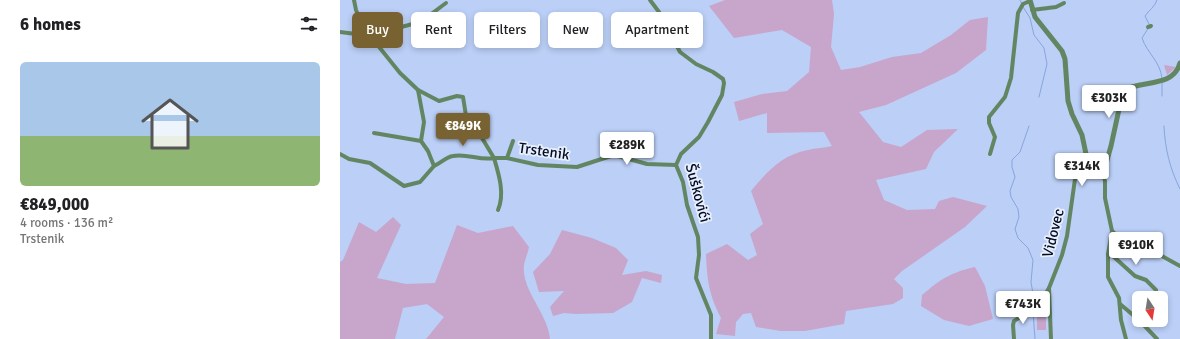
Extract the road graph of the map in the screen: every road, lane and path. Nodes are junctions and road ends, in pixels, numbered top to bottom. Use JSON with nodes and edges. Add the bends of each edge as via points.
{"nodes":[{"id":1,"x":354,"y":0,"type":"edge"},
{"id":2,"x":650,"y":0,"type":"edge"},
{"id":3,"x":1030,"y":0,"type":"edge"},
{"id":4,"x":446,"y":3,"type":"dead end"},
{"id":5,"x":1064,"y":3,"type":"dead end"},
{"id":6,"x":1032,"y":10,"type":"junction"},
{"id":7,"x":357,"y":12,"type":"edge"},
{"id":8,"x":403,"y":26,"type":"edge"},
{"id":9,"x":340,"y":32,"type":"edge"},
{"id":10,"x":352,"y":34,"type":"edge"},
{"id":11,"x":379,"y":48,"type":"edge"},
{"id":12,"x":1180,"y":63,"type":"edge"},
{"id":13,"x":418,"y":90,"type":"junction"},
{"id":14,"x":374,"y":133,"type":"dead end"},
{"id":15,"x":421,"y":141,"type":"junction"},
{"id":16,"x":513,"y":141,"type":"dead end"},
{"id":17,"x":340,"y":154,"type":"edge"},
{"id":18,"x":990,"y":154,"type":"dead end"},
{"id":19,"x":1086,"y":154,"type":"junction"},
{"id":20,"x":494,"y":158,"type":"junction"},
{"id":21,"x":507,"y":158,"type":"junction"},
{"id":22,"x":676,"y":165,"type":"junction"},
{"id":23,"x":434,"y":166,"type":"junction"},
{"id":24,"x":1103,"y":174,"type":"junction"},
{"id":25,"x":498,"y":210,"type":"dead end"},
{"id":26,"x":1112,"y":231,"type":"junction"},
{"id":27,"x":1108,"y":254,"type":"junction"},
{"id":28,"x":1180,"y":266,"type":"edge"},
{"id":29,"x":1049,"y":288,"type":"junction"},
{"id":30,"x":1156,"y":290,"type":"dead end"},
{"id":31,"x":1120,"y":304,"type":"junction"},
{"id":32,"x":1132,"y":314,"type":"edge"},
{"id":33,"x":1146,"y":327,"type":"edge"},
{"id":34,"x":711,"y":339,"type":"edge"},
{"id":35,"x":1014,"y":339,"type":"edge"},
{"id":36,"x":1051,"y":339,"type":"edge"},
{"id":37,"x":1126,"y":339,"type":"edge"},
{"id":38,"x":1157,"y":339,"type":"edge"}],
"edges":[{"from":1,"to":7,"type":"street"},
{"from":2,"to":22,"type":"street","name":"Šuškovići","via":[[680,52],[723,79],[724,83],[722,95],[708,122],[699,137],[681,154]]},
{"from":3,"to":6,"type":"street"},
{"from":3,"to":18,"type":"street","via":[[1023,5],[1017,18],[1008,90],[1000,105],[989,117],[995,137]]},
{"from":4,"to":8,"type":"street","via":[[427,19]]},
{"from":5,"to":6,"type":"street","via":[[1056,7]]},
{"from":6,"to":19,"type":"street","via":[[1058,44],[1065,59],[1068,101],[1082,135]]},
{"from":9,"to":10,"type":"street"},
{"from":11,"to":13,"type":"street"},
{"from":12,"to":24,"type":"street","via":[[1176,71],[1161,81],[1130,87],[1123,91]]},
{"from":13,"to":15,"type":"street","via":[[424,122]]},
{"from":13,"to":20,"type":"street","via":[[439,102],[457,96],[462,97],[467,122],[476,128]]},
{"from":14,"to":15,"type":"street"},
{"from":15,"to":23,"type":"street"},
{"from":16,"to":21,"type":"street","name":"Trstenik"},
{"from":17,"to":23,"type":"street","via":[[350,160],[370,163],[404,186],[420,182]]},
{"from":19,"to":24,"type":"street"},
{"from":19,"to":29,"type":"street","name":"Vidovec","via":[[1075,179],[1067,236]]},
{"from":20,"to":21,"type":"street","name":"Trstenik"},
{"from":20,"to":23,"type":"street","name":"Trstenik","via":[[483,160],[458,155]]},
{"from":20,"to":25,"type":"street","via":[[502,196]]},
{"from":21,"to":22,"type":"street","name":"Trstenik","via":[[538,166],[577,167],[614,155],[647,164]]},
{"from":22,"to":34,"type":"street","name":"Šuškovići","via":[[698,237],[696,278],[711,315]]},
{"from":24,"to":26,"type":"street"},
{"from":26,"to":27,"type":"street"},
{"from":26,"to":28,"type":"street","via":[[1123,241],[1151,250]]},
{"from":27,"to":30,"type":"street"},
{"from":27,"to":31,"type":"street","via":[[1108,277]]},
{"from":29,"to":35,"type":"street","name":"Vidovec","via":[[1038,306],[1014,321]]},
{"from":29,"to":36,"type":"street"},
{"from":31,"to":32,"type":"street"},
{"from":31,"to":37,"type":"street"},
{"from":33,"to":38,"type":"street"}]}
